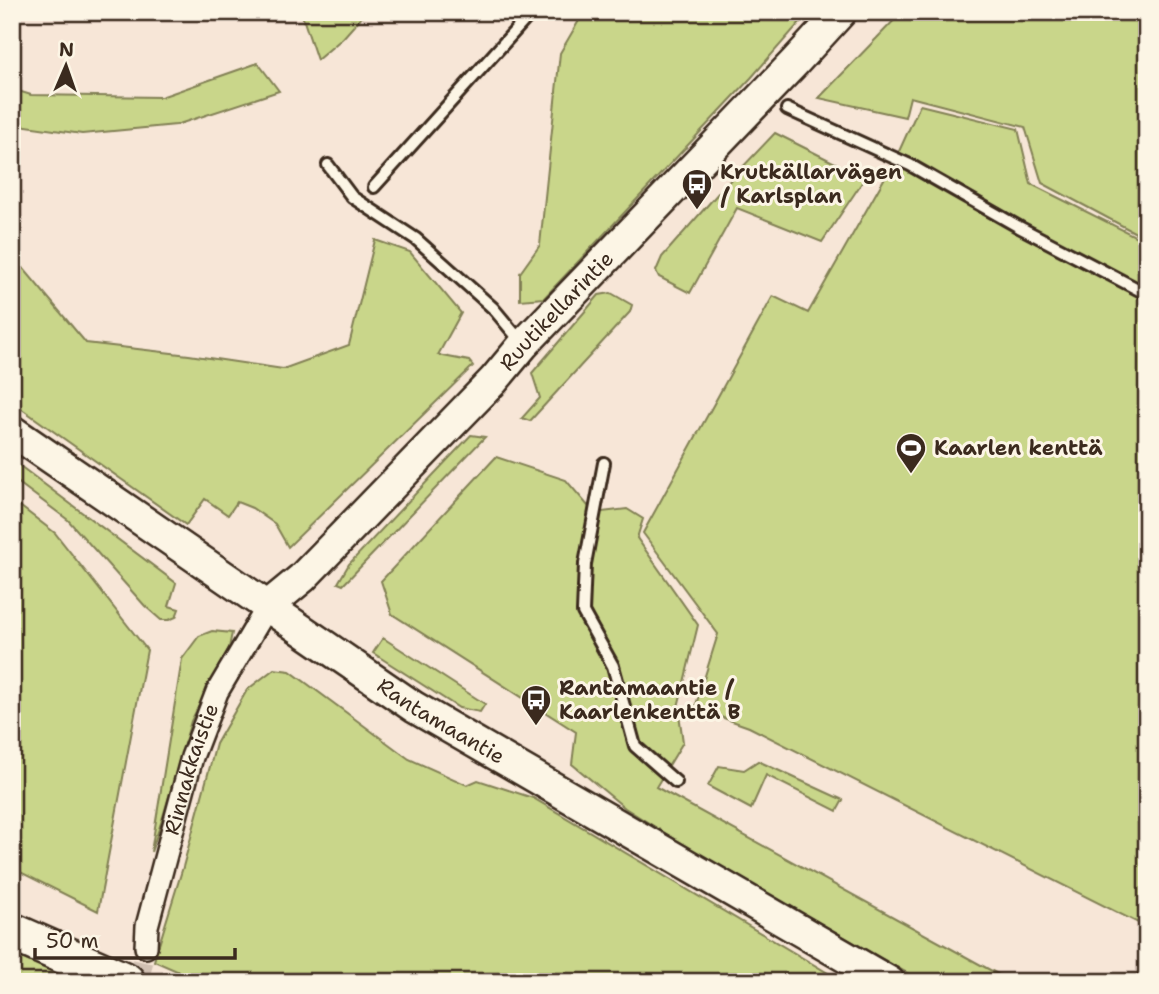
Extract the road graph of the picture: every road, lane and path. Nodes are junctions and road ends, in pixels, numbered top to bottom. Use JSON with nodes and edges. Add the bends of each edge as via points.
{"nodes":[{"id":1,"x":532,"y":12,"type":"edge"},
{"id":2,"x":841,"y":12,"type":"edge"},
{"id":3,"x":787,"y":109,"type":"dead end"},
{"id":4,"x":328,"y":165,"type":"dead end"},
{"id":5,"x":373,"y":187,"type":"dead end"},
{"id":6,"x":1147,"y":294,"type":"edge"},
{"id":7,"x":524,"y":344,"type":"junction"},
{"id":8,"x":12,"y":431,"type":"edge"},
{"id":9,"x":604,"y":463,"type":"dead end"},
{"id":10,"x":268,"y":606,"type":"junction"},
{"id":11,"x":676,"y":782,"type":"dead end"},
{"id":12,"x":12,"y":932,"type":"edge"},
{"id":13,"x":146,"y":947,"type":"tunnel mouth"},
{"id":14,"x":1147,"y":976,"type":"edge"},
{"id":15,"x":126,"y":982,"type":"edge"},
{"id":16,"x":889,"y":982,"type":"edge"},
{"id":17,"x":1139,"y":982,"type":"edge"}],
"edges":[{"from":1,"to":5,"type":"lane"},
{"from":2,"to":7,"type":"main road","name":"Ruutikellarintie"},
{"from":3,"to":6,"type":"lane","via":[[910,165]]},
{"from":4,"to":7,"type":"lane","via":[[352,197],[415,239],[493,308]]},
{"from":7,"to":10,"type":"main road","name":"Ruutikellarintie","via":[[302,578]]},
{"from":8,"to":10,"type":"main road","name":"Rantamaantie"},
{"from":9,"to":11,"type":"lane","via":[[584,564],[583,612],[613,666],[635,746]]},
{"from":10,"to":13,"type":"street","name":"Rinnakkaistie","via":[[217,692],[192,757],[147,926]]},
{"from":10,"to":16,"type":"main road","name":"Rantamaantie","via":[[414,707]]},
{"from":12,"to":15,"type":"highway"},
{"from":14,"to":17,"type":"lane"}]}
